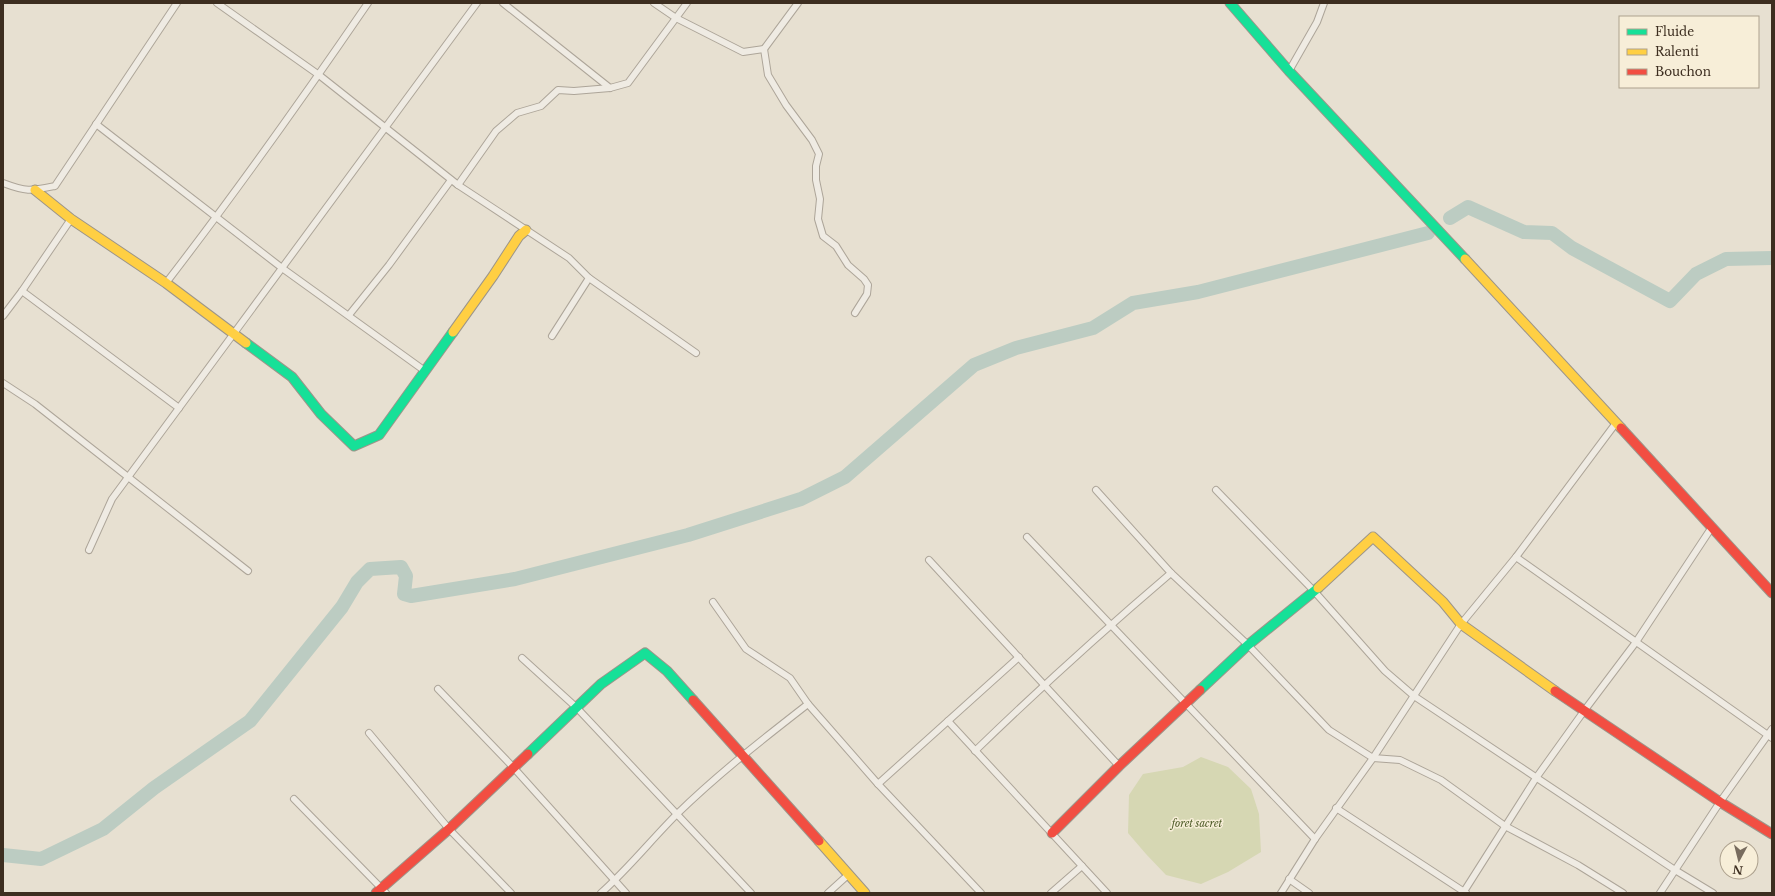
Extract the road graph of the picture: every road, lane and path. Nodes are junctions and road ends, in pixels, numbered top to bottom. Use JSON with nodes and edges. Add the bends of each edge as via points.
{"nodes":[{"id":1,"x":177,"y":3,"type":"edge"},
{"id":2,"x":217,"y":3,"type":"edge"},
{"id":3,"x":368,"y":3,"type":"edge"},
{"id":4,"x":477,"y":3,"type":"edge"},
{"id":5,"x":503,"y":3,"type":"edge"},
{"id":6,"x":654,"y":3,"type":"edge"},
{"id":7,"x":687,"y":3,"type":"edge"},
{"id":8,"x":798,"y":3,"type":"edge"},
{"id":9,"x":1230,"y":3,"type":"edge"},
{"id":10,"x":1324,"y":3,"type":"edge"},
{"id":11,"x":676,"y":18,"type":"junction"},
{"id":12,"x":764,"y":49,"type":"junction"},
{"id":13,"x":1288,"y":71,"type":"junction"},
{"id":14,"x":319,"y":75,"type":"junction"},
{"id":15,"x":610,"y":88,"type":"junction"},
{"id":16,"x":96,"y":124,"type":"junction"},
{"id":17,"x":386,"y":129,"type":"junction"},
{"id":18,"x":451,"y":180,"type":"junction"},
{"id":19,"x":3,"y":183,"type":"edge"},
{"id":20,"x":458,"y":185,"type":"junction"},
{"id":21,"x":35,"y":190,"type":"junction"},
{"id":22,"x":216,"y":218,"type":"junction"},
{"id":23,"x":71,"y":219,"type":"junction"},
{"id":24,"x":526,"y":230,"type":"junction"},
{"id":25,"x":282,"y":268,"type":"junction"},
{"id":26,"x":589,"y":278,"type":"junction"},
{"id":27,"x":166,"y":283,"type":"junction"},
{"id":28,"x":22,"y":291,"type":"junction"},
{"id":29,"x":855,"y":313,"type":"dead end"},
{"id":30,"x":349,"y":315,"type":"junction"},
{"id":31,"x":3,"y":316,"type":"edge"},
{"id":32,"x":234,"y":334,"type":"junction"},
{"id":33,"x":552,"y":336,"type":"dead end"},
{"id":34,"x":696,"y":354,"type":"dead end"},
{"id":35,"x":425,"y":372,"type":"junction"},
{"id":36,"x":3,"y":383,"type":"edge"},
{"id":37,"x":179,"y":408,"type":"junction"},
{"id":38,"x":1616,"y":423,"type":"junction"},
{"id":39,"x":128,"y":478,"type":"junction"},
{"id":40,"x":1096,"y":490,"type":"dead end"},
{"id":41,"x":1216,"y":490,"type":"dead end"},
{"id":42,"x":1712,"y":527,"type":"junction"},
{"id":43,"x":1027,"y":537,"type":"dead end"},
{"id":44,"x":89,"y":550,"type":"dead end"},
{"id":45,"x":1516,"y":557,"type":"junction"},
{"id":46,"x":929,"y":560,"type":"dead end"},
{"id":47,"x":248,"y":571,"type":"dead end"},
{"id":48,"x":1171,"y":573,"type":"junction"},
{"id":49,"x":1314,"y":591,"type":"junction"},
{"id":50,"x":1772,"y":593,"type":"edge"},
{"id":51,"x":713,"y":602,"type":"dead end"},
{"id":52,"x":1461,"y":624,"type":"junction"},
{"id":53,"x":1110,"y":625,"type":"junction"},
{"id":54,"x":1636,"y":642,"type":"junction"},
{"id":55,"x":1248,"y":645,"type":"junction"},
{"id":56,"x":1019,"y":657,"type":"junction"},
{"id":57,"x":522,"y":658,"type":"dead end"},
{"id":58,"x":1044,"y":684,"type":"junction"},
{"id":59,"x":438,"y":689,"type":"dead end"},
{"id":60,"x":1414,"y":696,"type":"junction"},
{"id":61,"x":808,"y":704,"type":"junction"},
{"id":62,"x":1186,"y":704,"type":"junction"},
{"id":63,"x":577,"y":708,"type":"junction"},
{"id":64,"x":1584,"y":711,"type":"junction"},
{"id":65,"x":948,"y":721,"type":"junction"},
{"id":66,"x":1772,"y":729,"type":"edge"},
{"id":67,"x":369,"y":733,"type":"dead end"},
{"id":68,"x":1770,"y":737,"type":"edge"},
{"id":69,"x":976,"y":751,"type":"junction"},
{"id":70,"x":742,"y":755,"type":"junction"},
{"id":71,"x":1373,"y":758,"type":"junction"},
{"id":72,"x":1119,"y":766,"type":"junction"},
{"id":73,"x":513,"y":767,"type":"junction"},
{"id":74,"x":1536,"y":778,"type":"junction"},
{"id":75,"x":878,"y":784,"type":"junction"},
{"id":76,"x":294,"y":799,"type":"dead end"},
{"id":77,"x":1720,"y":802,"type":"junction"},
{"id":78,"x":1336,"y":808,"type":"junction"},
{"id":79,"x":677,"y":814,"type":"junction"},
{"id":80,"x":1505,"y":826,"type":"junction"},
{"id":81,"x":449,"y":829,"type":"junction"},
{"id":82,"x":1052,"y":833,"type":"junction"},
{"id":83,"x":1772,"y":834,"type":"edge"},
{"id":84,"x":1315,"y":839,"type":"junction"},
{"id":85,"x":1082,"y":866,"type":"junction"},
{"id":86,"x":1675,"y":870,"type":"junction"},
{"id":87,"x":848,"y":874,"type":"junction"},
{"id":88,"x":1289,"y":879,"type":"junction"},
{"id":89,"x":615,"y":881,"type":"junction"},
{"id":90,"x":381,"y":891,"type":"edge"},
{"id":91,"x":511,"y":893,"type":"edge"},
{"id":92,"x":601,"y":893,"type":"edge"},
{"id":93,"x":626,"y":893,"type":"edge"},
{"id":94,"x":751,"y":893,"type":"edge"},
{"id":95,"x":828,"y":893,"type":"edge"},
{"id":96,"x":866,"y":893,"type":"edge"},
{"id":97,"x":981,"y":893,"type":"edge"},
{"id":98,"x":1051,"y":893,"type":"edge"},
{"id":99,"x":1107,"y":893,"type":"edge"},
{"id":100,"x":1281,"y":893,"type":"edge"},
{"id":101,"x":1309,"y":893,"type":"edge"},
{"id":102,"x":1464,"y":893,"type":"edge"},
{"id":103,"x":1623,"y":893,"type":"edge"},
{"id":104,"x":1660,"y":893,"type":"edge"},
{"id":105,"x":1713,"y":893,"type":"edge"}],
"edges":[{"from":1,"to":16,"type":"street"},
{"from":2,"to":14,"type":"street"},
{"from":3,"to":14,"type":"street"},
{"from":4,"to":17,"type":"street"},
{"from":5,"to":15,"type":"street"},
{"from":6,"to":11,"type":"street"},
{"from":7,"to":11,"type":"street"},
{"from":8,"to":12,"type":"street"},
{"from":9,"to":13,"type":"street"},
{"from":10,"to":13,"type":"street","via":[[1317,22]]},
{"from":11,"to":12,"type":"street","via":[[743,52]]},
{"from":11,"to":15,"type":"street","via":[[628,83]]},
{"from":12,"to":29,"type":"street","via":[[768,75],[819,154],[816,180],[820,199],[818,219],[823,236],[836,246],[848,265],[868,285]]},
{"from":13,"to":38,"type":"street","via":[[1409,197]]},
{"from":14,"to":17,"type":"street"},
{"from":14,"to":22,"type":"street"},
{"from":15,"to":20,"type":"street","via":[[574,92],[558,90],[541,106],[516,112],[496,131]]},
{"from":16,"to":21,"type":"street","via":[[55,186]]},
{"from":16,"to":22,"type":"street"},
{"from":17,"to":18,"type":"street"},
{"from":17,"to":25,"type":"street"},
{"from":18,"to":20,"type":"street"},
{"from":18,"to":30,"type":"street","via":[[390,265]]},
{"from":19,"to":21,"type":"street","via":[[23,191]]},
{"from":20,"to":24,"type":"street"},
{"from":21,"to":23,"type":"street"},
{"from":22,"to":25,"type":"street"},
{"from":22,"to":27,"type":"street"},
{"from":23,"to":27,"type":"street"},
{"from":23,"to":28,"type":"street"},
{"from":24,"to":26,"type":"street","via":[[569,258]]},
{"from":24,"to":35,"type":"street","via":[[519,236]]},
{"from":25,"to":30,"type":"street"},
{"from":25,"to":32,"type":"street"},
{"from":26,"to":33,"type":"street"},
{"from":26,"to":34,"type":"street"},
{"from":27,"to":32,"type":"street"},
{"from":28,"to":31,"type":"street"},
{"from":28,"to":37,"type":"street"},
{"from":30,"to":35,"type":"street"},
{"from":32,"to":35,"type":"street","via":[[292,377],[321,414],[354,446],[379,435]]},
{"from":32,"to":37,"type":"street"},
{"from":36,"to":39,"type":"street","via":[[35,404]]},
{"from":37,"to":39,"type":"street"},
{"from":38,"to":42,"type":"street"},
{"from":38,"to":45,"type":"street"},
{"from":39,"to":44,"type":"street","via":[[112,499]]},
{"from":39,"to":47,"type":"street"},
{"from":40,"to":48,"type":"street"},
{"from":41,"to":49,"type":"street"},
{"from":42,"to":50,"type":"street"},
{"from":42,"to":54,"type":"street"},
{"from":43,"to":53,"type":"street"},
{"from":45,"to":52,"type":"street"},
{"from":45,"to":54,"type":"street"},
{"from":46,"to":56,"type":"street"},
{"from":48,"to":53,"type":"street"},
{"from":48,"to":55,"type":"street"},
{"from":49,"to":52,"type":"street","via":[[1373,537],[1442,602]]},
{"from":49,"to":55,"type":"street"},
{"from":49,"to":60,"type":"street","via":[[1385,671]]},
{"from":51,"to":61,"type":"street","via":[[746,649],[790,678]]},
{"from":52,"to":60,"type":"street"},
{"from":52,"to":64,"type":"street"},
{"from":53,"to":58,"type":"street"},
{"from":53,"to":62,"type":"street"},
{"from":54,"to":64,"type":"street"},
{"from":54,"to":68,"type":"street"},
{"from":55,"to":62,"type":"street"},
{"from":55,"to":71,"type":"street","via":[[1329,730]]},
{"from":56,"to":58,"type":"street"},
{"from":56,"to":65,"type":"street"},
{"from":57,"to":63,"type":"street"},
{"from":58,"to":69,"type":"street"},
{"from":58,"to":72,"type":"street"},
{"from":59,"to":73,"type":"street"},
{"from":60,"to":71,"type":"street"},
{"from":60,"to":74,"type":"street"},
{"from":61,"to":70,"type":"street"},
{"from":61,"to":75,"type":"street"},
{"from":62,"to":72,"type":"street"},
{"from":62,"to":84,"type":"street"},
{"from":63,"to":70,"type":"street","via":[[601,684],[645,653],[667,671]]},
{"from":63,"to":73,"type":"street"},
{"from":63,"to":79,"type":"street"},
{"from":64,"to":74,"type":"street"},
{"from":64,"to":77,"type":"street"},
{"from":65,"to":69,"type":"street"},
{"from":65,"to":75,"type":"street"},
{"from":66,"to":68,"type":"street"},
{"from":67,"to":81,"type":"street"},
{"from":68,"to":77,"type":"street"},
{"from":69,"to":82,"type":"street"},
{"from":70,"to":79,"type":"street"},
{"from":70,"to":87,"type":"street"},
{"from":71,"to":78,"type":"street"},
{"from":71,"to":80,"type":"street","via":[[1400,760],[1441,780]]},
{"from":72,"to":82,"type":"street"},
{"from":73,"to":81,"type":"street"},
{"from":73,"to":89,"type":"street"},
{"from":74,"to":80,"type":"street"},
{"from":74,"to":86,"type":"street"},
{"from":75,"to":97,"type":"street"},
{"from":76,"to":90,"type":"street"},
{"from":77,"to":83,"type":"street"},
{"from":77,"to":86,"type":"street"},
{"from":78,"to":84,"type":"street"},
{"from":78,"to":102,"type":"street"},
{"from":79,"to":89,"type":"street"},
{"from":79,"to":94,"type":"street"},
{"from":80,"to":102,"type":"street"},
{"from":80,"to":103,"type":"street"},
{"from":81,"to":90,"type":"street"},
{"from":81,"to":91,"type":"street"},
{"from":82,"to":85,"type":"street"},
{"from":84,"to":88,"type":"street"},
{"from":85,"to":98,"type":"street"},
{"from":85,"to":99,"type":"street"},
{"from":86,"to":104,"type":"street"},
{"from":86,"to":105,"type":"street"},
{"from":87,"to":95,"type":"street"},
{"from":87,"to":96,"type":"street"},
{"from":88,"to":100,"type":"street"},
{"from":88,"to":101,"type":"street"},
{"from":89,"to":92,"type":"street"},
{"from":89,"to":93,"type":"street"}]}
